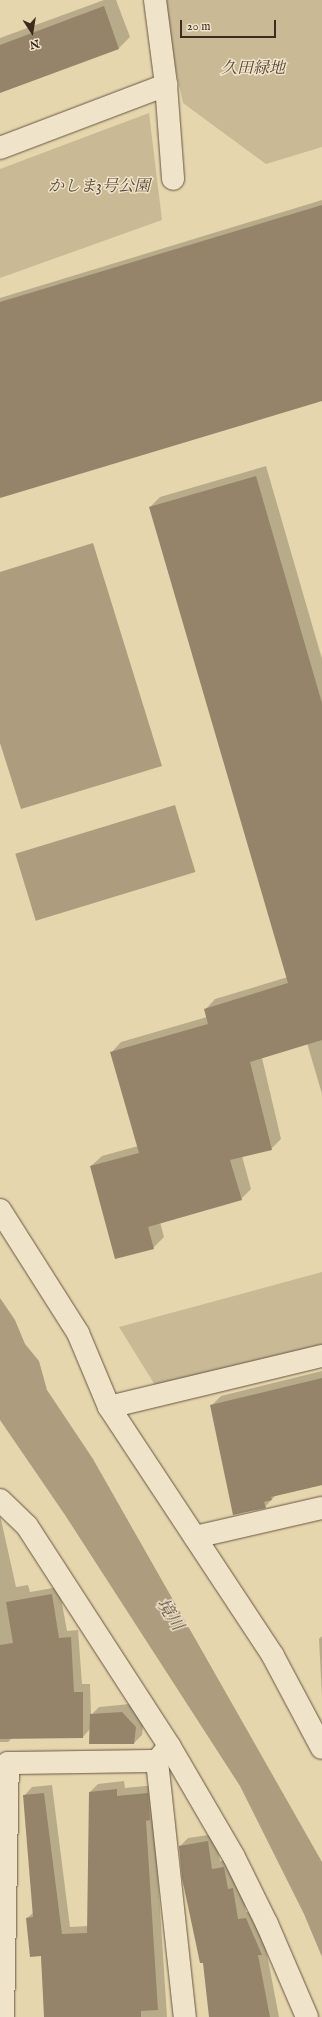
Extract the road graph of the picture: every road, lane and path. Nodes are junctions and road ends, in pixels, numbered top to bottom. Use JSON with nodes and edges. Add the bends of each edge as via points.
{"nodes":[{"id":1,"x":155,"y":0,"type":"edge"},
{"id":2,"x":166,"y":85,"type":"junction"},
{"id":3,"x":0,"y":148,"type":"edge"},
{"id":4,"x":173,"y":178,"type":"dead end"},
{"id":5,"x":0,"y":1210,"type":"edge"},
{"id":6,"x":322,"y":1356,"type":"edge"},
{"id":7,"x":109,"y":1407,"type":"junction"},
{"id":8,"x":0,"y":1500,"type":"edge"},
{"id":9,"x":322,"y":1508,"type":"edge"},
{"id":10,"x":195,"y":1537,"type":"junction"},
{"id":11,"x":322,"y":1748,"type":"edge"},
{"id":12,"x":163,"y":1754,"type":"junction"},
{"id":13,"x":3,"y":2017,"type":"edge"},
{"id":14,"x":185,"y":2017,"type":"edge"},
{"id":15,"x":307,"y":2017,"type":"edge"}],
"edges":[{"from":1,"to":2,"type":"street"},
{"from":2,"to":3,"type":"street"},
{"from":2,"to":4,"type":"street"},
{"from":5,"to":7,"type":"street","via":[[78,1333]]},
{"from":6,"to":7,"type":"street"},
{"from":7,"to":10,"type":"street"},
{"from":8,"to":12,"type":"street","via":[[27,1526]]},
{"from":9,"to":10,"type":"street"},
{"from":10,"to":11,"type":"street","via":[[273,1656]]},
{"from":12,"to":13,"type":"street","via":[[8,1763]]},
{"from":12,"to":14,"type":"street"},
{"from":12,"to":15,"type":"street","via":[[234,1857],[267,1924]]}]}
